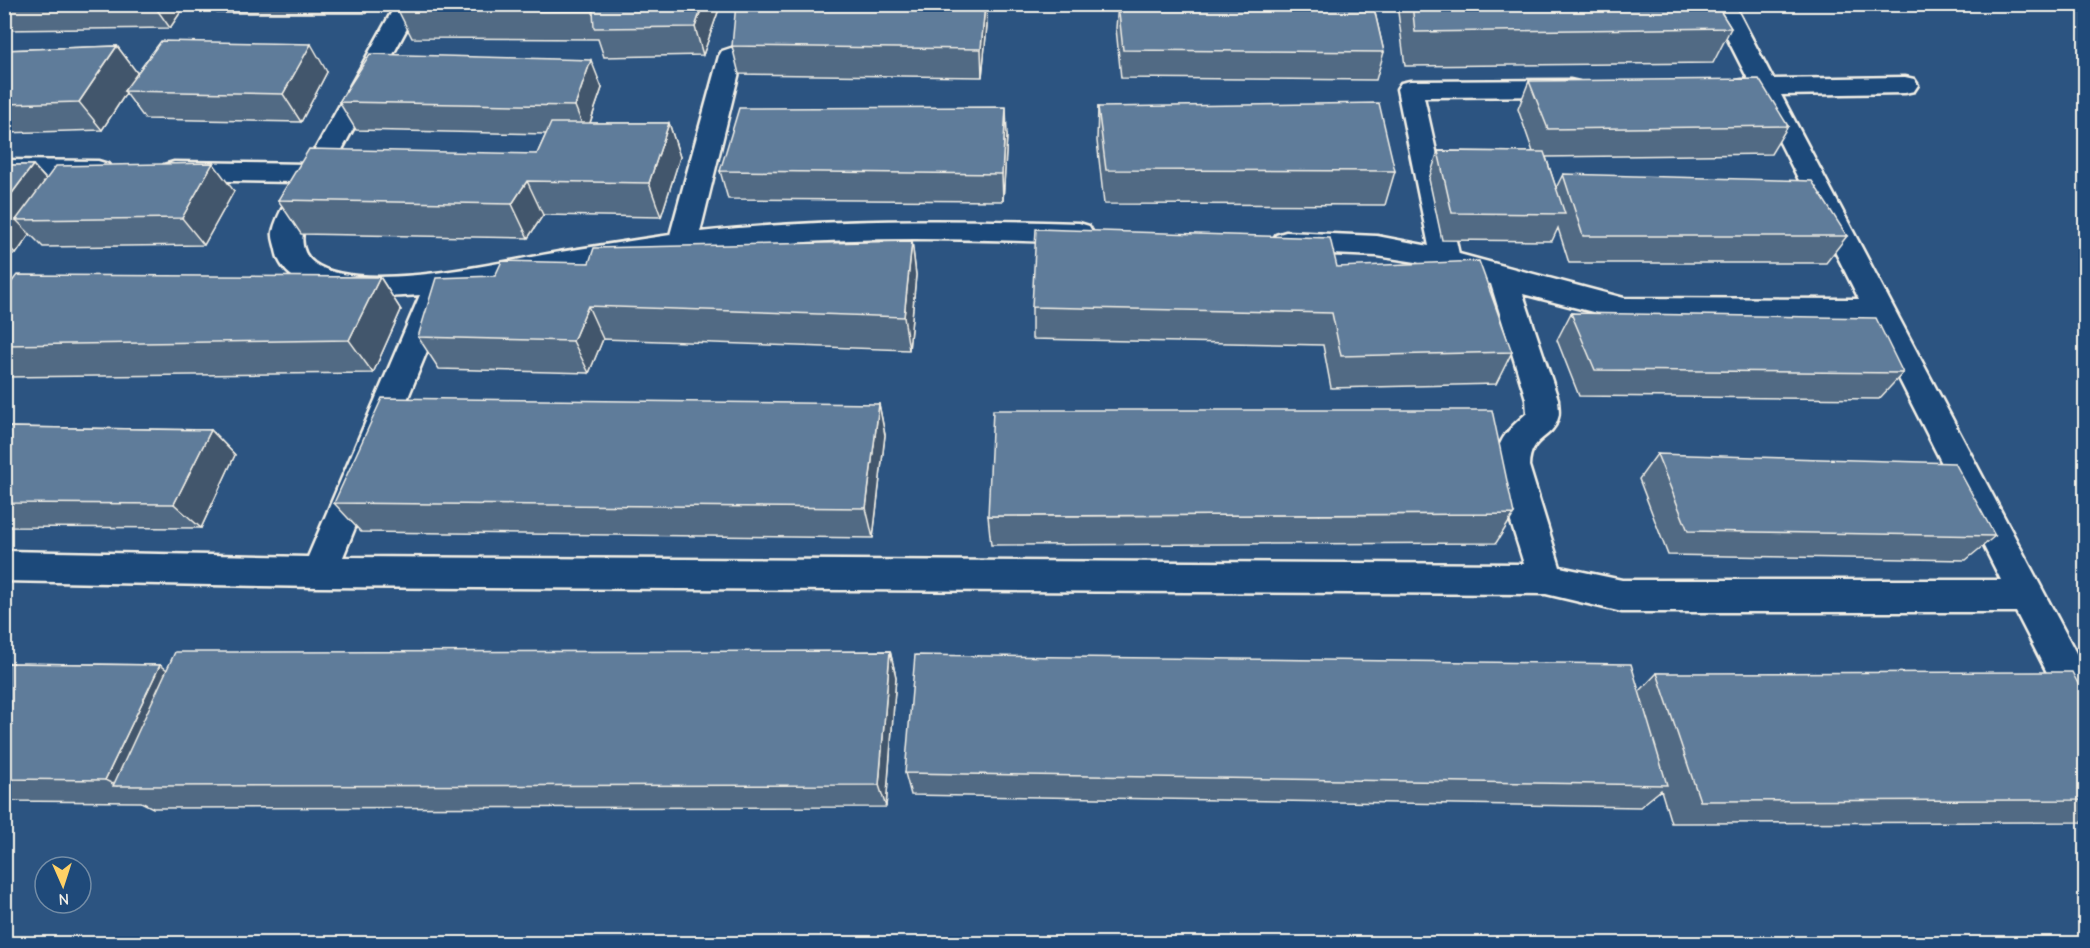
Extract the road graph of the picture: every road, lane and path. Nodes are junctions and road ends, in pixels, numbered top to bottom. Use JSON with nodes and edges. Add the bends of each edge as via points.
{"nodes":[{"id":1,"x":408,"y":4,"type":"edge"},
{"id":2,"x":1722,"y":4,"type":"edge"},
{"id":3,"x":731,"y":56,"type":"edge"},
{"id":4,"x":1905,"y":86,"type":"dead end"},
{"id":5,"x":1717,"y":87,"type":"edge"},
{"id":6,"x":1764,"y":87,"type":"junction"},
{"id":7,"x":1599,"y":88,"type":"edge"},
{"id":8,"x":4,"y":169,"type":"edge"},
{"id":9,"x":316,"y":173,"type":"junction"},
{"id":10,"x":1108,"y":235,"type":"edge"},
{"id":11,"x":1260,"y":241,"type":"edge"},
{"id":12,"x":682,"y":245,"type":"junction"},
{"id":13,"x":1446,"y":259,"type":"junction"},
{"id":14,"x":1503,"y":278,"type":"junction"},
{"id":15,"x":440,"y":283,"type":"junction"},
{"id":16,"x":1879,"y":310,"type":"junction"},
{"id":17,"x":4,"y":566,"type":"edge"},
{"id":18,"x":319,"y":572,"type":"junction"},
{"id":19,"x":1546,"y":579,"type":"junction"},
{"id":20,"x":2027,"y":596,"type":"junction"},
{"id":21,"x":2085,"y":711,"type":"edge"}],
"edges":[{"from":1,"to":9,"type":"street"},
{"from":2,"to":6,"type":"street"},
{"from":3,"to":12,"type":"street"},
{"from":4,"to":6,"type":"street"},
{"from":5,"to":6,"type":"street"},
{"from":6,"to":16,"type":"street"},
{"from":7,"to":13,"type":"street","via":[[1410,89]]},
{"from":8,"to":9,"type":"street"},
{"from":9,"to":15,"type":"street","via":[[287,233],[295,263],[313,275],[363,286]]},
{"from":10,"to":12,"type":"street","via":[[1025,231],[801,233]]},
{"from":11,"to":13,"type":"street","via":[[1377,246]]},
{"from":12,"to":15,"type":"street"},
{"from":13,"to":14,"type":"street"},
{"from":14,"to":16,"type":"street","via":[[1590,302],[1643,311]]},
{"from":14,"to":19,"type":"street","via":[[1542,399],[1543,417],[1519,438],[1513,449],[1513,466]]},
{"from":15,"to":18,"type":"street"},
{"from":16,"to":20,"type":"street"},
{"from":17,"to":18,"type":"street"},
{"from":18,"to":19,"type":"street"},
{"from":19,"to":20,"type":"street","via":[[1622,596]]},
{"from":20,"to":21,"type":"street"}]}
